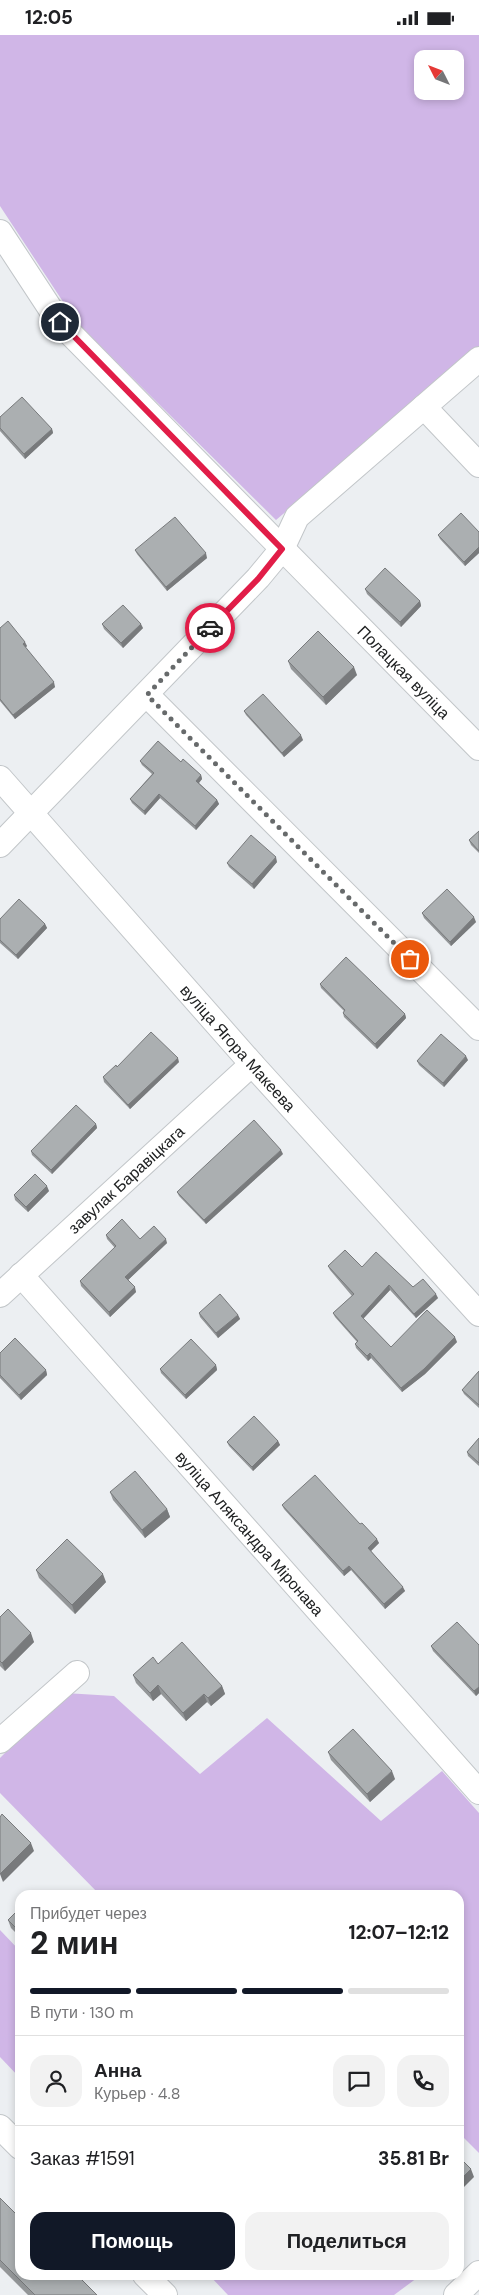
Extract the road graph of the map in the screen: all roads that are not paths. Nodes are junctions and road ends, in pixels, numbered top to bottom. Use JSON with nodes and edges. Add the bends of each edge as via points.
{"nodes":[{"id":1,"x":0,"y":233,"type":"edge"},
{"id":2,"x":479,"y":359,"type":"edge"},
{"id":3,"x":424,"y":407,"type":"junction"},
{"id":4,"x":479,"y":465,"type":"edge"},
{"id":5,"x":282,"y":549,"type":"junction"},
{"id":6,"x":147,"y":695,"type":"junction"},
{"id":7,"x":479,"y":748,"type":"edge"},
{"id":8,"x":0,"y":778,"type":"edge"},
{"id":9,"x":33,"y":814,"type":"junction"},
{"id":10,"x":0,"y":845,"type":"edge"},
{"id":11,"x":479,"y":1028,"type":"edge"},
{"id":12,"x":252,"y":1064,"type":"junction"},
{"id":13,"x":21,"y":1275,"type":"junction"},
{"id":14,"x":0,"y":1295,"type":"edge"},
{"id":15,"x":479,"y":1314,"type":"edge"},
{"id":16,"x":77,"y":1673,"type":"dead end"},
{"id":17,"x":0,"y":1741,"type":"edge"},
{"id":18,"x":479,"y":1792,"type":"edge"},
{"id":19,"x":0,"y":2127,"type":"edge"},
{"id":20,"x":15,"y":2142,"type":"edge"},
{"id":21,"x":479,"y":2273,"type":"edge"},
{"id":22,"x":150,"y":2280,"type":"edge"},
{"id":23,"x":165,"y":2295,"type":"edge"},
{"id":24,"x":456,"y":2295,"type":"edge"}],
"edges":[{"from":1,"to":5,"type":"street","name":"Полацкая вуліца","via":[[60,322]]},
{"from":2,"to":3,"type":"street"},
{"from":3,"to":4,"type":"street"},
{"from":3,"to":5,"type":"street","via":[[297,517]]},
{"from":5,"to":6,"type":"street","via":[[258,579]]},
{"from":5,"to":7,"type":"street","name":"Полацкая вуліца"},
{"from":6,"to":9,"type":"street"},
{"from":6,"to":11,"type":"street"},
{"from":8,"to":9,"type":"street","name":"вуліца Ягора Макеева"},
{"from":9,"to":10,"type":"street"},
{"from":9,"to":12,"type":"street","name":"вуліца Ягора Макеева"},
{"from":12,"to":13,"type":"street","name":"завулак Баравіцкага"},
{"from":12,"to":15,"type":"street","name":"вуліца Ягора Макеева"},
{"from":13,"to":14,"type":"street","name":"завулак Баравіцкага"},
{"from":13,"to":18,"type":"street","name":"вуліца Аляксандра Міронава"},
{"from":16,"to":17,"type":"street"},
{"from":19,"to":20,"type":"street"},
{"from":21,"to":24,"type":"street"},
{"from":22,"to":23,"type":"street"}]}
